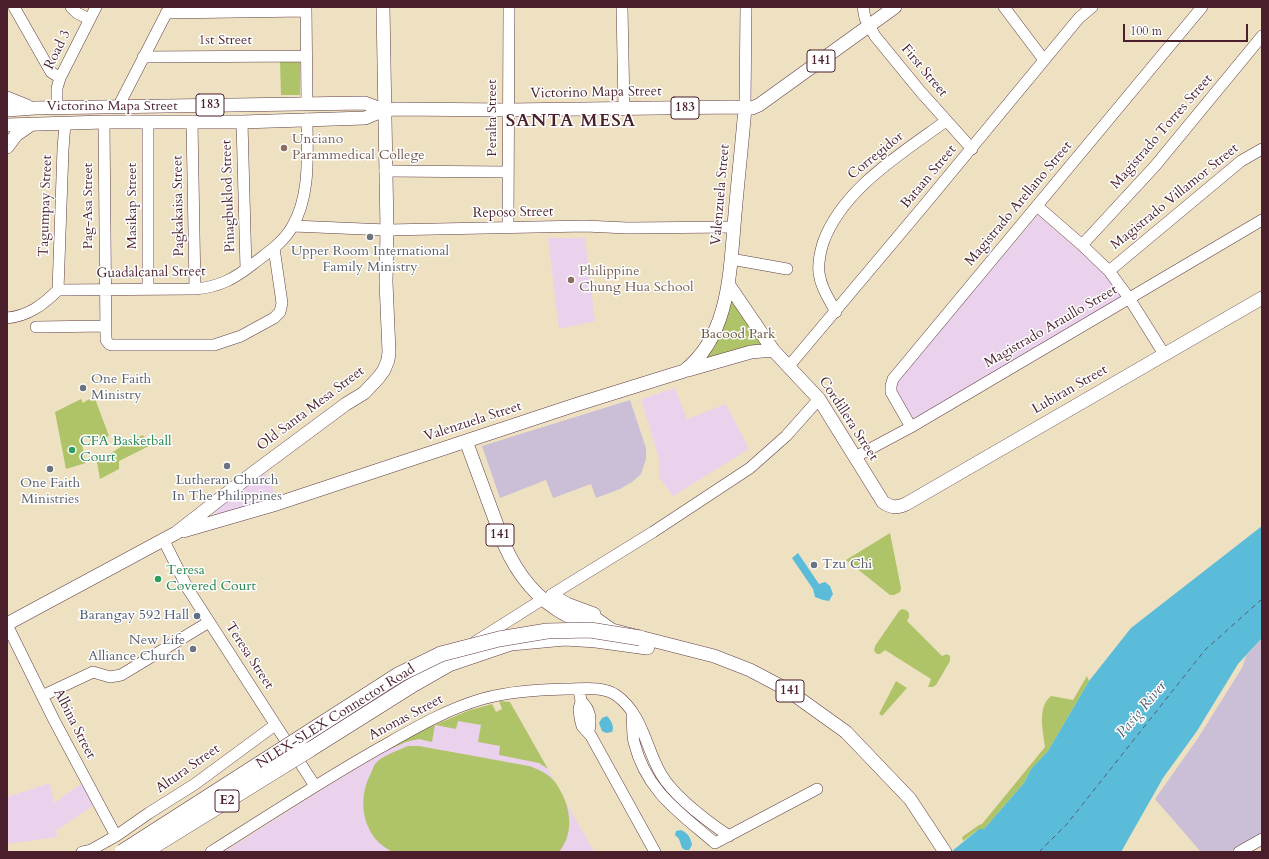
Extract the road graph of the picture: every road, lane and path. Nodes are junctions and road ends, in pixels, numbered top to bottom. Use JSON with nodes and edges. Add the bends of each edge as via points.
{"nodes":[{"id":1,"x":14,"y":7,"type":"edge"},
{"id":2,"x":71,"y":7,"type":"edge"},
{"id":3,"x":96,"y":7,"type":"edge"},
{"id":4,"x":383,"y":7,"type":"edge"},
{"id":5,"x":509,"y":7,"type":"edge"},
{"id":6,"x":622,"y":7,"type":"edge"},
{"id":7,"x":746,"y":7,"type":"edge"},
{"id":8,"x":863,"y":7,"type":"edge"},
{"id":9,"x":895,"y":7,"type":"edge"},
{"id":10,"x":1004,"y":7,"type":"edge"},
{"id":11,"x":1092,"y":7,"type":"edge"},
{"id":12,"x":1202,"y":7,"type":"edge"},
{"id":13,"x":306,"y":9,"type":"edge"},
{"id":14,"x":168,"y":10,"type":"edge"},
{"id":15,"x":89,"y":19,"type":"junction"},
{"id":16,"x":869,"y":26,"type":"junction"},
{"id":17,"x":1262,"y":36,"type":"edge"},
{"id":18,"x":143,"y":56,"type":"junction"},
{"id":19,"x":307,"y":56,"type":"junction"},
{"id":20,"x":1044,"y":60,"type":"junction"},
{"id":21,"x":60,"y":78,"type":"junction"},
{"id":22,"x":7,"y":98,"type":"edge"},
{"id":23,"x":307,"y":104,"type":"junction"},
{"id":24,"x":118,"y":107,"type":"junction"},
{"id":25,"x":35,"y":108,"type":"junction"},
{"id":26,"x":57,"y":108,"type":"junction"},
{"id":27,"x":624,"y":108,"type":"junction"},
{"id":28,"x":745,"y":108,"type":"junction"},
{"id":29,"x":7,"y":110,"type":"edge"},
{"id":30,"x":384,"y":110,"type":"junction"},
{"id":31,"x":508,"y":110,"type":"junction"},
{"id":32,"x":307,"y":119,"type":"junction"},
{"id":33,"x":946,"y":121,"type":"junction"},
{"id":34,"x":104,"y":122,"type":"junction"},
{"id":35,"x":192,"y":122,"type":"junction"},
{"id":36,"x":242,"y":122,"type":"junction"},
{"id":37,"x":65,"y":123,"type":"junction"},
{"id":38,"x":148,"y":123,"type":"junction"},
{"id":39,"x":32,"y":124,"type":"junction"},
{"id":40,"x":7,"y":125,"type":"edge"},
{"id":41,"x":7,"y":147,"type":"edge"},
{"id":42,"x":972,"y":149,"type":"junction"},
{"id":43,"x":1262,"y":149,"type":"edge"},
{"id":44,"x":385,"y":171,"type":"junction"},
{"id":45,"x":508,"y":172,"type":"junction"},
{"id":46,"x":1037,"y":206,"type":"junction"},
{"id":47,"x":1262,"y":220,"type":"edge"},
{"id":48,"x":293,"y":226,"type":"junction"},
{"id":49,"x":734,"y":227,"type":"junction"},
{"id":50,"x":508,"y":228,"type":"junction"},
{"id":51,"x":387,"y":230,"type":"junction"},
{"id":52,"x":1082,"y":245,"type":"junction"},
{"id":53,"x":274,"y":248,"type":"junction"},
{"id":54,"x":731,"y":259,"type":"junction"},
{"id":55,"x":246,"y":269,"type":"junction"},
{"id":56,"x":787,"y":269,"type":"dead end"},
{"id":57,"x":1109,"y":271,"type":"junction"},
{"id":58,"x":728,"y":284,"type":"junction"},
{"id":59,"x":58,"y":290,"type":"junction"},
{"id":60,"x":105,"y":290,"type":"junction"},
{"id":61,"x":148,"y":290,"type":"junction"},
{"id":62,"x":195,"y":290,"type":"junction"},
{"id":63,"x":1129,"y":298,"type":"junction"},
{"id":64,"x":1262,"y":298,"type":"edge"},
{"id":65,"x":836,"y":312,"type":"junction"},
{"id":66,"x":7,"y":318,"type":"edge"},
{"id":67,"x":106,"y":326,"type":"junction"},
{"id":68,"x":36,"y":327,"type":"dead end"},
{"id":69,"x":773,"y":350,"type":"junction"},
{"id":70,"x":1164,"y":354,"type":"junction"},
{"id":71,"x":789,"y":366,"type":"junction"},
{"id":72,"x":684,"y":371,"type":"junction"},
{"id":73,"x":819,"y":399,"type":"junction"},
{"id":74,"x":911,"y":426,"type":"junction"},
{"id":75,"x":470,"y":440,"type":"junction"},
{"id":76,"x":855,"y":457,"type":"junction"},
{"id":77,"x":893,"y":507,"type":"joint"},
{"id":78,"x":207,"y":509,"type":"junction"},
{"id":79,"x":213,"y":522,"type":"junction"},
{"id":80,"x":176,"y":533,"type":"junction"},
{"id":81,"x":163,"y":539,"type":"junction"},
{"id":82,"x":547,"y":597,"type":"junction"},
{"id":83,"x":209,"y":622,"type":"junction"},
{"id":84,"x":7,"y":625,"type":"edge"},
{"id":85,"x":612,"y":625,"type":"junction"},
{"id":86,"x":427,"y":672,"type":"dead end"},
{"id":87,"x":579,"y":689,"type":"junction"},
{"id":88,"x":42,"y":696,"type":"junction"},
{"id":89,"x":632,"y":712,"type":"junction"},
{"id":90,"x":275,"y":725,"type":"junction"},
{"id":91,"x":315,"y":786,"type":"junction"},
{"id":92,"x":817,"y":789,"type":"dead end"},
{"id":93,"x":116,"y":836,"type":"junction"},
{"id":94,"x":729,"y":836,"type":"junction"},
{"id":95,"x":1262,"y":838,"type":"edge"},
{"id":96,"x":944,"y":850,"type":"edge"},
{"id":97,"x":82,"y":852,"type":"edge"},
{"id":98,"x":122,"y":852,"type":"edge"},
{"id":99,"x":144,"y":852,"type":"edge"},
{"id":100,"x":211,"y":852,"type":"edge"},
{"id":101,"x":655,"y":852,"type":"edge"},
{"id":102,"x":1239,"y":852,"type":"edge"}],
"edges":[{"from":1,"to":21,"type":"street","via":[[52,72]]},
{"from":2,"to":15,"type":"street"},
{"from":3,"to":15,"type":"street","name":"Road 3"},
{"from":4,"to":30,"type":"main road","name":"Old Santa Mesa Street"},
{"from":5,"to":31,"type":"street","name":"Peralta Street"},
{"from":6,"to":27,"type":"street"},
{"from":7,"to":28,"type":"street"},
{"from":8,"to":16,"type":"street","name":"First Street","via":[[864,18]]},
{"from":9,"to":16,"type":"main road","name":"Victorino Mapa Street","number":"141"},
{"from":10,"to":20,"type":"street"},
{"from":11,"to":20,"type":"street","name":"Bataan Street","via":[[1079,18]]},
{"from":12,"to":46,"type":"street","name":"Magistrado Arellano Street"},
{"from":13,"to":14,"type":"street"},
{"from":13,"to":19,"type":"street"},
{"from":14,"to":18,"type":"street"},
{"from":15,"to":21,"type":"street","name":"Road 3"},
{"from":16,"to":28,"type":"main road","name":"Victorino Mapa Street","number":"141","via":[[759,106]]},
{"from":16,"to":33,"type":"street","name":"First Street"},
{"from":17,"to":52,"type":"street","name":"Magistrado Torres Street","via":[[1155,166]]},
{"from":18,"to":19,"type":"street","name":"1st Street"},
{"from":18,"to":24,"type":"street"},
{"from":19,"to":23,"type":"street"},
{"from":20,"to":42,"type":"street","name":"Bataan Street"},
{"from":21,"to":26,"type":"street","name":"Road 3"},
{"from":22,"to":25,"type":"main road"},
{"from":23,"to":24,"type":"main road","name":"Victorino Mapa Street","number":"183"},
{"from":23,"to":30,"type":"main road","name":"Victorino Mapa Street","number":"183","via":[[365,104]]},
{"from":24,"to":26,"type":"main road","name":"Victorino Mapa Street","number":"183"},
{"from":25,"to":26,"type":"main road","name":"Victorino Mapa Street","number":"183"},
{"from":25,"to":29,"type":"main road","name":"Victorino Mapa Street","number":"183"},
{"from":27,"to":28,"type":"main road","name":"Victorino Mapa Street","number":"183"},
{"from":27,"to":31,"type":"main road","name":"Victorino Mapa Street","number":"183"},
{"from":28,"to":49,"type":"main road","name":"Valenzuela Street"},
{"from":30,"to":31,"type":"main road","name":"Victorino Mapa Street","number":"183"},
{"from":30,"to":32,"type":"main road","name":"Victorino Mapa Street","number":"183","via":[[365,118]]},
{"from":30,"to":44,"type":"main road","name":"Old Santa Mesa Street"},
{"from":31,"to":45,"type":"street","name":"Peralta Street"},
{"from":32,"to":36,"type":"main road","name":"Victorino Mapa Street","number":"183"},
{"from":32,"to":48,"type":"street","name":"Guadalcanal Street","via":[[306,185]]},
{"from":33,"to":42,"type":"street","name":"First Street"},
{"from":33,"to":65,"type":"street","name":"Corregidor","via":[[867,181],[831,224],[821,250],[819,272],[824,292]]},
{"from":34,"to":37,"type":"main road","name":"Victorino Mapa Street","number":"183"},
{"from":34,"to":38,"type":"main road","name":"Victorino Mapa Street","number":"183"},
{"from":34,"to":60,"type":"street","name":"Pag-Asa Street"},
{"from":35,"to":36,"type":"main road","name":"Victorino Mapa Street","number":"183"},
{"from":35,"to":38,"type":"main road","name":"Victorino Mapa Street","number":"183"},
{"from":35,"to":62,"type":"street","name":"Pagkakaisa Street"},
{"from":36,"to":55,"type":"street","name":"Pinagbuklod Street"},
{"from":37,"to":39,"type":"main road","name":"Victorino Mapa Street","number":"183"},
{"from":37,"to":59,"type":"street","name":"Tagumpay Street"},
{"from":38,"to":61,"type":"street","name":"Masikap Street"},
{"from":39,"to":40,"type":"main road","name":"Victorino Mapa Street","number":"183"},
{"from":39,"to":41,"type":"main road","via":[[16,135]]},
{"from":42,"to":65,"type":"street","name":"Bataan Street"},
{"from":43,"to":57,"type":"street","name":"Magistrado Villamor Street","via":[[1241,161]]},
{"from":44,"to":45,"type":"street"},
{"from":44,"to":51,"type":"main road","name":"Old Santa Mesa Street"},
{"from":45,"to":50,"type":"street","name":"Peralta Street"},
{"from":46,"to":52,"type":"street"},
{"from":46,"to":74,"type":"street","name":"Magistrado Arellano Street","via":[[893,380],[891,392]]},
{"from":47,"to":63,"type":"street","name":"Magistrado Araullo Street"},
{"from":48,"to":51,"type":"street","name":"Reposo Street"},
{"from":48,"to":53,"type":"street","name":"Guadalcanal Street"},
{"from":49,"to":50,"type":"street","name":"Reposo Street"},
{"from":49,"to":54,"type":"main road","name":"Valenzuela Street"},
{"from":50,"to":51,"type":"street","name":"Reposo Street"},
{"from":51,"to":78,"type":"main road","name":"Old Santa Mesa Street","via":[[389,352],[379,378],[364,393]]},
{"from":52,"to":57,"type":"street"},
{"from":53,"to":55,"type":"street","name":"Guadalcanal Street"},
{"from":53,"to":67,"type":"street","name":"Pag-Asa Street","via":[[282,303],[280,312],[241,336],[214,345],[112,345],[106,340]]},
{"from":54,"to":56,"type":"street"},
{"from":54,"to":58,"type":"main road","name":"Valenzuela Street"},
{"from":55,"to":62,"type":"street","name":"Guadalcanal Street","via":[[222,284]]},
{"from":57,"to":63,"type":"street"},
{"from":58,"to":69,"type":"main road"},
{"from":58,"to":72,"type":"main road","name":"Valenzuela Street","via":[[721,314],[712,335],[701,355]]},
{"from":59,"to":60,"type":"street","name":"Guadalcanal Street"},
{"from":59,"to":66,"type":"street","via":[[30,312]]},
{"from":60,"to":61,"type":"street","name":"Guadalcanal Street"},
{"from":60,"to":67,"type":"street","name":"Pag-Asa Street"},
{"from":61,"to":62,"type":"street","name":"Guadalcanal Street"},
{"from":63,"to":70,"type":"street"},
{"from":63,"to":74,"type":"street","name":"Magistrado Araullo Street"},
{"from":64,"to":70,"type":"main road","name":"Lubiran Street"},
{"from":65,"to":71,"type":"street","name":"Bataan Street"},
{"from":67,"to":68,"type":"street"},
{"from":69,"to":71,"type":"main road","name":"Cordillera Street"},
{"from":69,"to":72,"type":"main road","via":[[751,352]]},
{"from":70,"to":77,"type":"main road","name":"Lubiran Street","via":[[906,504]]},
{"from":71,"to":73,"type":"main road","name":"Cordillera Street"},
{"from":72,"to":75,"type":"main road","name":"Valenzuela Street"},
{"from":73,"to":76,"type":"main road","name":"Cordillera Street"},
{"from":73,"to":82,"type":"street","via":[[786,436],[750,468]]},
{"from":74,"to":76,"type":"street","name":"Magistrado Araullo Street"},
{"from":75,"to":79,"type":"main road","name":"Valenzuela Street","via":[[273,505]]},
{"from":75,"to":82,"type":"main road","number":"141","via":[[495,523],[510,558],[522,578]]},
{"from":76,"to":77,"type":"main road","name":"Cordillera Street","via":[[883,502]]},
{"from":78,"to":79,"type":"main road","via":[[207,517]]},
{"from":78,"to":80,"type":"main road","name":"Old Santa Mesa Street"},
{"from":79,"to":80,"type":"main road","name":"Valenzuela Street"},
{"from":80,"to":81,"type":"main road","name":"Old Santa Mesa Street"},
{"from":81,"to":83,"type":"street","name":"Teresa Street"},
{"from":81,"to":84,"type":"main road","name":"Old Santa Mesa Street"},
{"from":82,"to":85,"type":"main road","number":"141","via":[[585,611]]},
{"from":82,"to":85,"type":"main road","number":"141","via":[[566,614]]},
{"from":82,"to":86,"type":"street"},
{"from":83,"to":88,"type":"street","via":[[121,675],[110,677],[94,672]]},
{"from":83,"to":90,"type":"street","name":"Teresa Street"},
{"from":84,"to":88,"type":"street","name":"Albina Street"},
{"from":85,"to":96,"type":"main road","number":"141","via":[[714,656],[750,670],[786,689],[846,732],[910,799]]},
{"from":87,"to":89,"type":"street","name":"Anonas Street","via":[[609,691],[620,698]]},
{"from":87,"to":91,"type":"street","name":"Anonas Street","via":[[515,693],[482,699],[446,712]]},
{"from":87,"to":101,"type":"street","via":[[581,702],[578,709],[582,726],[588,732]]},
{"from":88,"to":93,"type":"street","name":"Albina Street"},
{"from":89,"to":94,"type":"street","name":"Anonas Street","via":[[643,729],[661,775],[704,820]]},
{"from":89,"to":94,"type":"street","via":[[634,742],[644,769],[664,799],[715,843]]},
{"from":90,"to":91,"type":"street","name":"Teresa Street"},
{"from":90,"to":93,"type":"street","name":"Altura Street","via":[[195,784]]},
{"from":91,"to":100,"type":"street","name":"Anonas Street"},
{"from":92,"to":94,"type":"street"},
{"from":93,"to":97,"type":"street","name":"Altura Street","via":[[91,850]]},
{"from":95,"to":102,"type":"street"},
{"from":98,"to":99,"type":"highway","name":"NLEX-SLEX Connector Road","number":"E2","bridge":true,"via":[[398,675],[441,654],[499,639],[546,631],[590,630],[644,643],[565,638],[511,643],[449,664]]}]}
